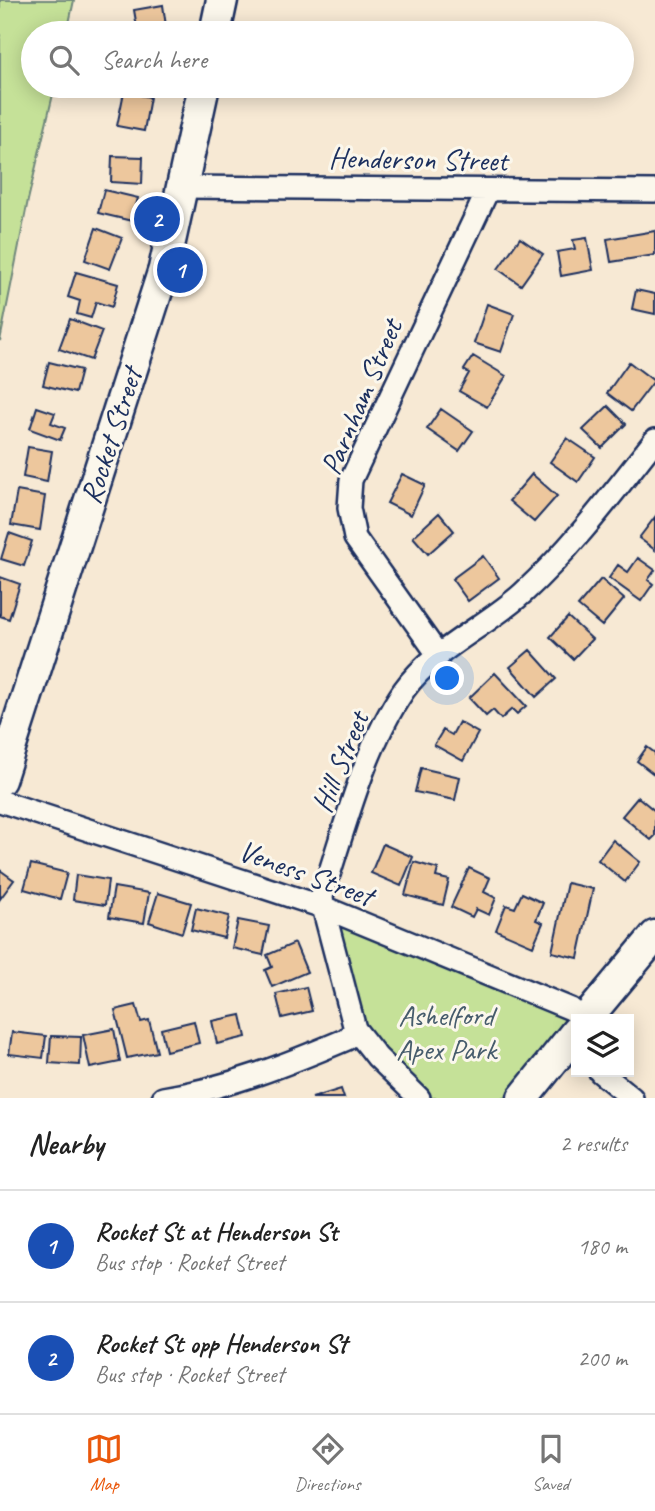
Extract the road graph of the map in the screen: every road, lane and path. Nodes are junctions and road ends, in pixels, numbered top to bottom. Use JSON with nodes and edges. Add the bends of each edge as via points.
{"nodes":[{"id":1,"x":222,"y":0,"type":"edge"},
{"id":2,"x":218,"y":21,"type":"edge"},
{"id":3,"x":201,"y":98,"type":"edge"},
{"id":4,"x":181,"y":187,"type":"junction"},
{"id":5,"x":488,"y":190,"type":"junction"},
{"id":6,"x":655,"y":191,"type":"edge"},
{"id":7,"x":655,"y":440,"type":"edge"},
{"id":8,"x":439,"y":656,"type":"junction"},
{"id":9,"x":0,"y":780,"type":"edge"},
{"id":10,"x":0,"y":801,"type":"edge"},
{"id":11,"x":323,"y":907,"type":"junction"},
{"id":12,"x":655,"y":936,"type":"edge"},
{"id":13,"x":578,"y":1014,"type":"edge"},
{"id":14,"x":589,"y":1014,"type":"edge"},
{"id":15,"x":355,"y":1029,"type":"junction"},
{"id":16,"x":571,"y":1045,"type":"edge"},
{"id":17,"x":606,"y":1077,"type":"edge"},
{"id":18,"x":163,"y":1098,"type":"edge"},
{"id":19,"x":419,"y":1098,"type":"edge"},
{"id":20,"x":523,"y":1098,"type":"edge"},
{"id":21,"x":632,"y":1098,"type":"edge"}],
"edges":[{"from":1,"to":2,"type":"street"},
{"from":3,"to":4,"type":"street","name":"Rocket Street"},
{"from":4,"to":5,"type":"street","name":"Henderson Street"},
{"from":4,"to":9,"type":"street","name":"Rocket Street","via":[[164,269]]},
{"from":5,"to":6,"type":"street","name":"Henderson Street"},
{"from":5,"to":8,"type":"street","name":"Parnham Street","via":[[351,480],[349,508],[355,538]]},
{"from":7,"to":8,"type":"street","name":"Hill Street","via":[[580,536],[522,594]]},
{"from":8,"to":11,"type":"street","name":"Hill Street","via":[[406,688],[377,734],[322,896]]},
{"from":10,"to":11,"type":"street","name":"Veness Street"},
{"from":11,"to":13,"type":"street","name":"Veness Street"},
{"from":11,"to":15,"type":"street","name":"Hill Street"},
{"from":12,"to":14,"type":"street"},
{"from":15,"to":18,"type":"street","via":[[347,1039],[259,1075]]},
{"from":15,"to":19,"type":"street","name":"Hill Street","via":[[376,1057]]},
{"from":16,"to":20,"type":"street"},
{"from":17,"to":21,"type":"street"}]}
